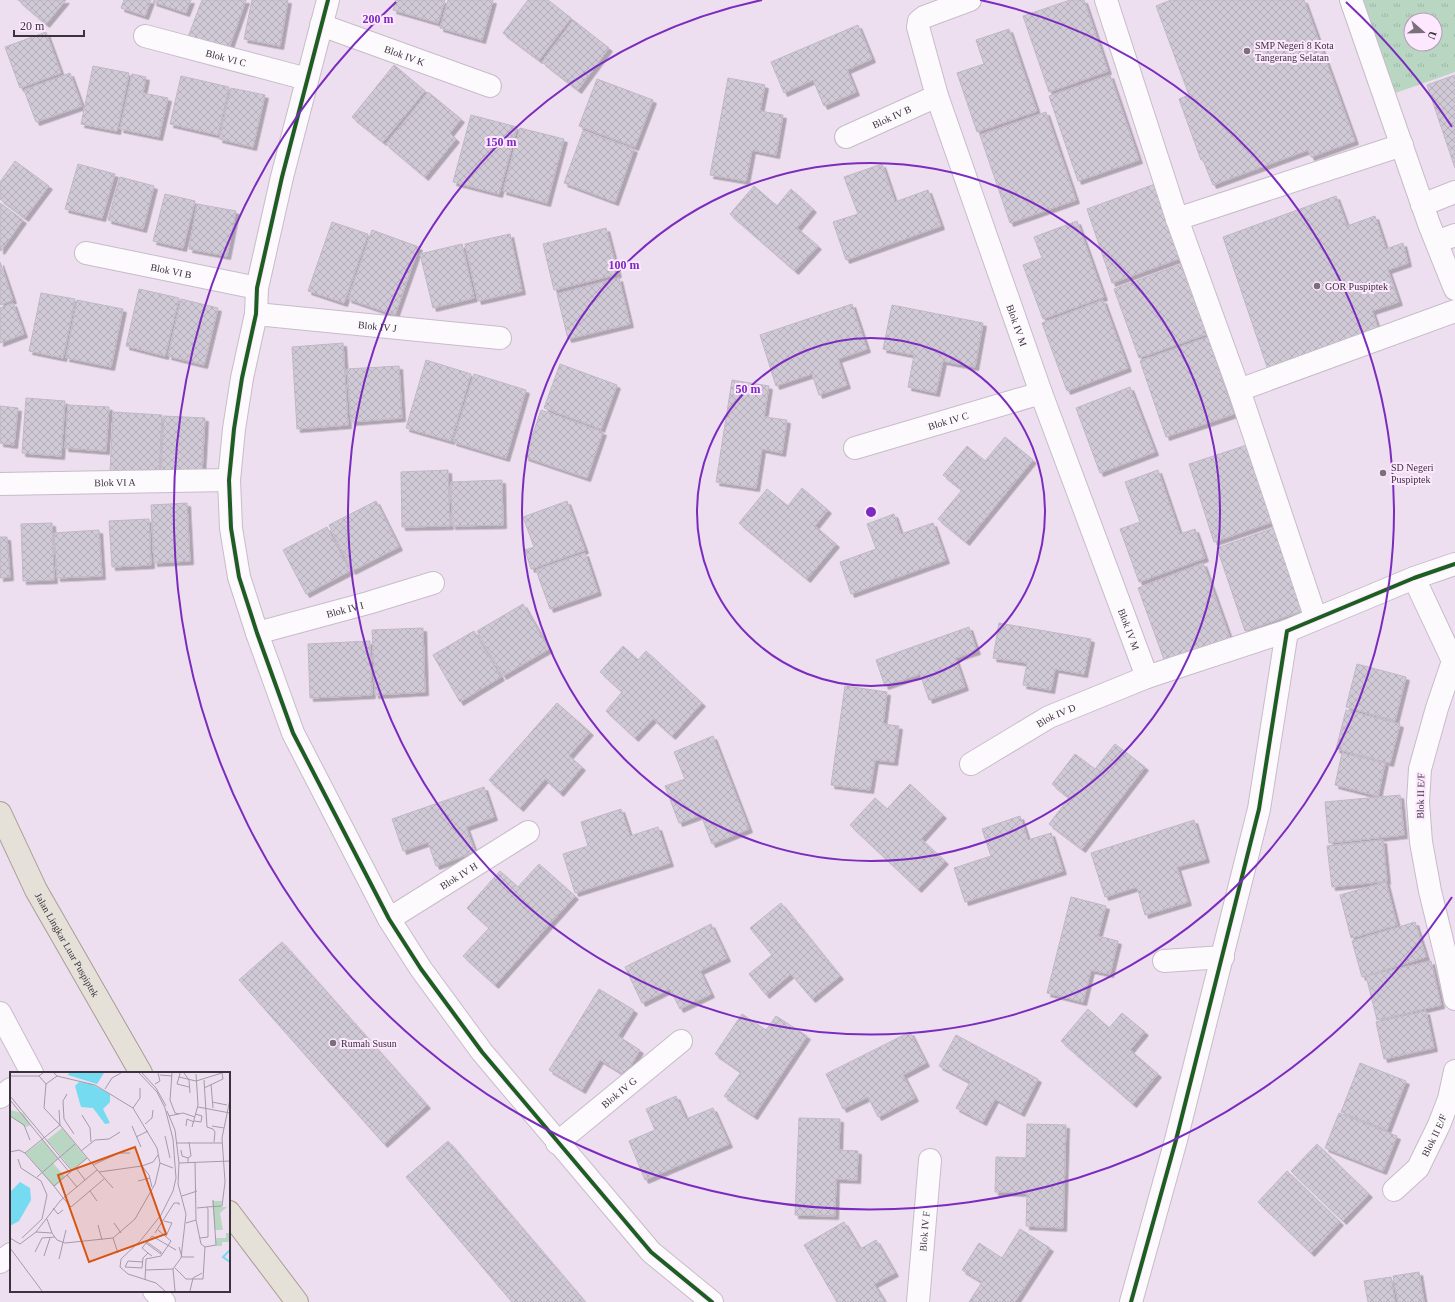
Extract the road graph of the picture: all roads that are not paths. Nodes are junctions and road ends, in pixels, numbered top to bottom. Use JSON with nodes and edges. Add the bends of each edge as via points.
{"nodes":[{"id":1,"x":328,"y":0,"type":"edge"},
{"id":2,"x":970,"y":0,"type":"edge"},
{"id":3,"x":1106,"y":0,"type":"edge"},
{"id":4,"x":1351,"y":0,"type":"edge"},
{"id":5,"x":321,"y":25,"type":"junction"},
{"id":6,"x":145,"y":36,"type":"dead end"},
{"id":7,"x":307,"y":78,"type":"junction"},
{"id":8,"x":490,"y":86,"type":"dead end"},
{"id":9,"x":937,"y":96,"type":"junction"},
{"id":10,"x":846,"y":137,"type":"dead end"},
{"id":11,"x":1402,"y":145,"type":"junction"},
{"id":12,"x":1455,"y":192,"type":"edge"},
{"id":13,"x":1422,"y":204,"type":"junction"},
{"id":14,"x":1177,"y":219,"type":"junction"},
{"id":15,"x":1446,"y":238,"type":"edge"},
{"id":16,"x":86,"y":253,"type":"dead end"},
{"id":17,"x":257,"y":288,"type":"junction"},
{"id":18,"x":1455,"y":289,"type":"edge"},
{"id":19,"x":1455,"y":311,"type":"edge"},
{"id":20,"x":256,"y":314,"type":"junction"},
{"id":21,"x":500,"y":338,"type":"dead end"},
{"id":22,"x":1239,"y":390,"type":"junction"},
{"id":23,"x":1041,"y":393,"type":"junction"},
{"id":24,"x":855,"y":448,"type":"dead end"},
{"id":25,"x":229,"y":480,"type":"junction"},
{"id":26,"x":0,"y":484,"type":"edge"},
{"id":27,"x":1455,"y":564,"type":"edge"},
{"id":28,"x":1414,"y":578,"type":"junction"},
{"id":29,"x":432,"y":583,"type":"dead end"},
{"id":30,"x":1316,"y":619,"type":"junction"},
{"id":31,"x":1287,"y":631,"type":"junction"},
{"id":32,"x":257,"y":633,"type":"junction"},
{"id":33,"x":1454,"y":660,"type":"edge"},
{"id":34,"x":1147,"y":678,"type":"junction"},
{"id":35,"x":971,"y":764,"type":"dead end"},
{"id":36,"x":0,"y":813,"type":"edge"},
{"id":37,"x":528,"y":832,"type":"dead end"},
{"id":38,"x":390,"y":919,"type":"junction"},
{"id":39,"x":1223,"y":957,"type":"junction"},
{"id":40,"x":1164,"y":961,"type":"dead end"},
{"id":41,"x":1455,"y":999,"type":"edge"},
{"id":42,"x":0,"y":1013,"type":"edge"},
{"id":43,"x":681,"y":1041,"type":"dead end"},
{"id":44,"x":1455,"y":1071,"type":"edge"},
{"id":45,"x":31,"y":1072,"type":"edge"},
{"id":46,"x":140,"y":1072,"type":"edge"},
{"id":47,"x":10,"y":1090,"type":"edge"},
{"id":48,"x":0,"y":1097,"type":"edge"},
{"id":49,"x":557,"y":1143,"type":"junction"},
{"id":50,"x":930,"y":1160,"type":"dead end"},
{"id":51,"x":1394,"y":1190,"type":"dead end"},
{"id":52,"x":230,"y":1213,"type":"edge"},
{"id":53,"x":10,"y":1255,"type":"edge"},
{"id":54,"x":0,"y":1262,"type":"edge"},
{"id":55,"x":155,"y":1292,"type":"edge"},
{"id":56,"x":164,"y":1302,"type":"edge"},
{"id":57,"x":297,"y":1302,"type":"edge"},
{"id":58,"x":712,"y":1302,"type":"edge"},
{"id":59,"x":918,"y":1302,"type":"edge"},
{"id":60,"x":1131,"y":1302,"type":"edge"}],
"edges":[{"from":1,"to":5,"type":"street"},
{"from":2,"to":9,"type":"street","name":"Blok IV M","via":[[919,21],[918,27]]},
{"from":3,"to":14,"type":"street"},
{"from":4,"to":11,"type":"street"},
{"from":5,"to":7,"type":"street"},
{"from":5,"to":8,"type":"street","name":"Blok IV K"},
{"from":6,"to":7,"type":"street","name":"Blok VI C"},
{"from":7,"to":17,"type":"street"},
{"from":9,"to":10,"type":"street","name":"Blok IV B"},
{"from":9,"to":23,"type":"street","name":"Blok IV M"},
{"from":11,"to":13,"type":"street"},
{"from":11,"to":14,"type":"street"},
{"from":12,"to":13,"type":"street"},
{"from":13,"to":15,"type":"street"},
{"from":14,"to":22,"type":"street"},
{"from":15,"to":18,"type":"street"},
{"from":16,"to":17,"type":"street","name":"Blok VI B"},
{"from":17,"to":20,"type":"street"},
{"from":19,"to":22,"type":"street"},
{"from":20,"to":21,"type":"street","name":"Blok IV J"},
{"from":20,"to":25,"type":"street","via":[[242,378]]},
{"from":22,"to":30,"type":"street"},
{"from":23,"to":24,"type":"street","name":"Blok IV C"},
{"from":23,"to":34,"type":"street","name":"Blok IV M"},
{"from":25,"to":26,"type":"street","name":"Blok VI A"},
{"from":25,"to":32,"type":"street","via":[[231,528],[238,570]]},
{"from":27,"to":28,"type":"street","name":"Blok IV D"},
{"from":28,"to":30,"type":"street","name":"Blok IV D"},
{"from":28,"to":33,"type":"street","name":"Blok II E/F"},
{"from":29,"to":32,"type":"street","name":"Blok IV I"},
{"from":30,"to":31,"type":"street","name":"Blok IV D"},
{"from":31,"to":34,"type":"street","name":"Blok IV D"},
{"from":31,"to":39,"type":"street","via":[[1259,809]]},
{"from":32,"to":38,"type":"street","via":[[294,733]]},
{"from":33,"to":41,"type":"street","name":"Blok II E/F","via":[[1420,769],[1418,802],[1421,842],[1430,891]]},
{"from":34,"to":35,"type":"street","name":"Blok IV D","via":[[1049,717]]},
{"from":36,"to":46,"type":"main road","name":"Jalan Lingkar Luar Puspiptek","via":[[36,890]]},
{"from":37,"to":38,"type":"street","name":"Blok IV H"},
{"from":38,"to":49,"type":"street","via":[[421,969],[482,1052]]},
{"from":39,"to":40,"type":"street"},
{"from":39,"to":60,"type":"street"},
{"from":42,"to":45,"type":"street"},
{"from":43,"to":49,"type":"street","name":"Blok IV G"},
{"from":44,"to":51,"type":"street","name":"Blok II E/F","via":[[1449,1100],[1418,1168]]},
{"from":47,"to":48,"type":"street"},
{"from":49,"to":58,"type":"street","via":[[651,1252]]},
{"from":50,"to":59,"type":"street","name":"Blok IV F"},
{"from":52,"to":57,"type":"main road"},
{"from":53,"to":54,"type":"street"},
{"from":55,"to":56,"type":"street"}]}
